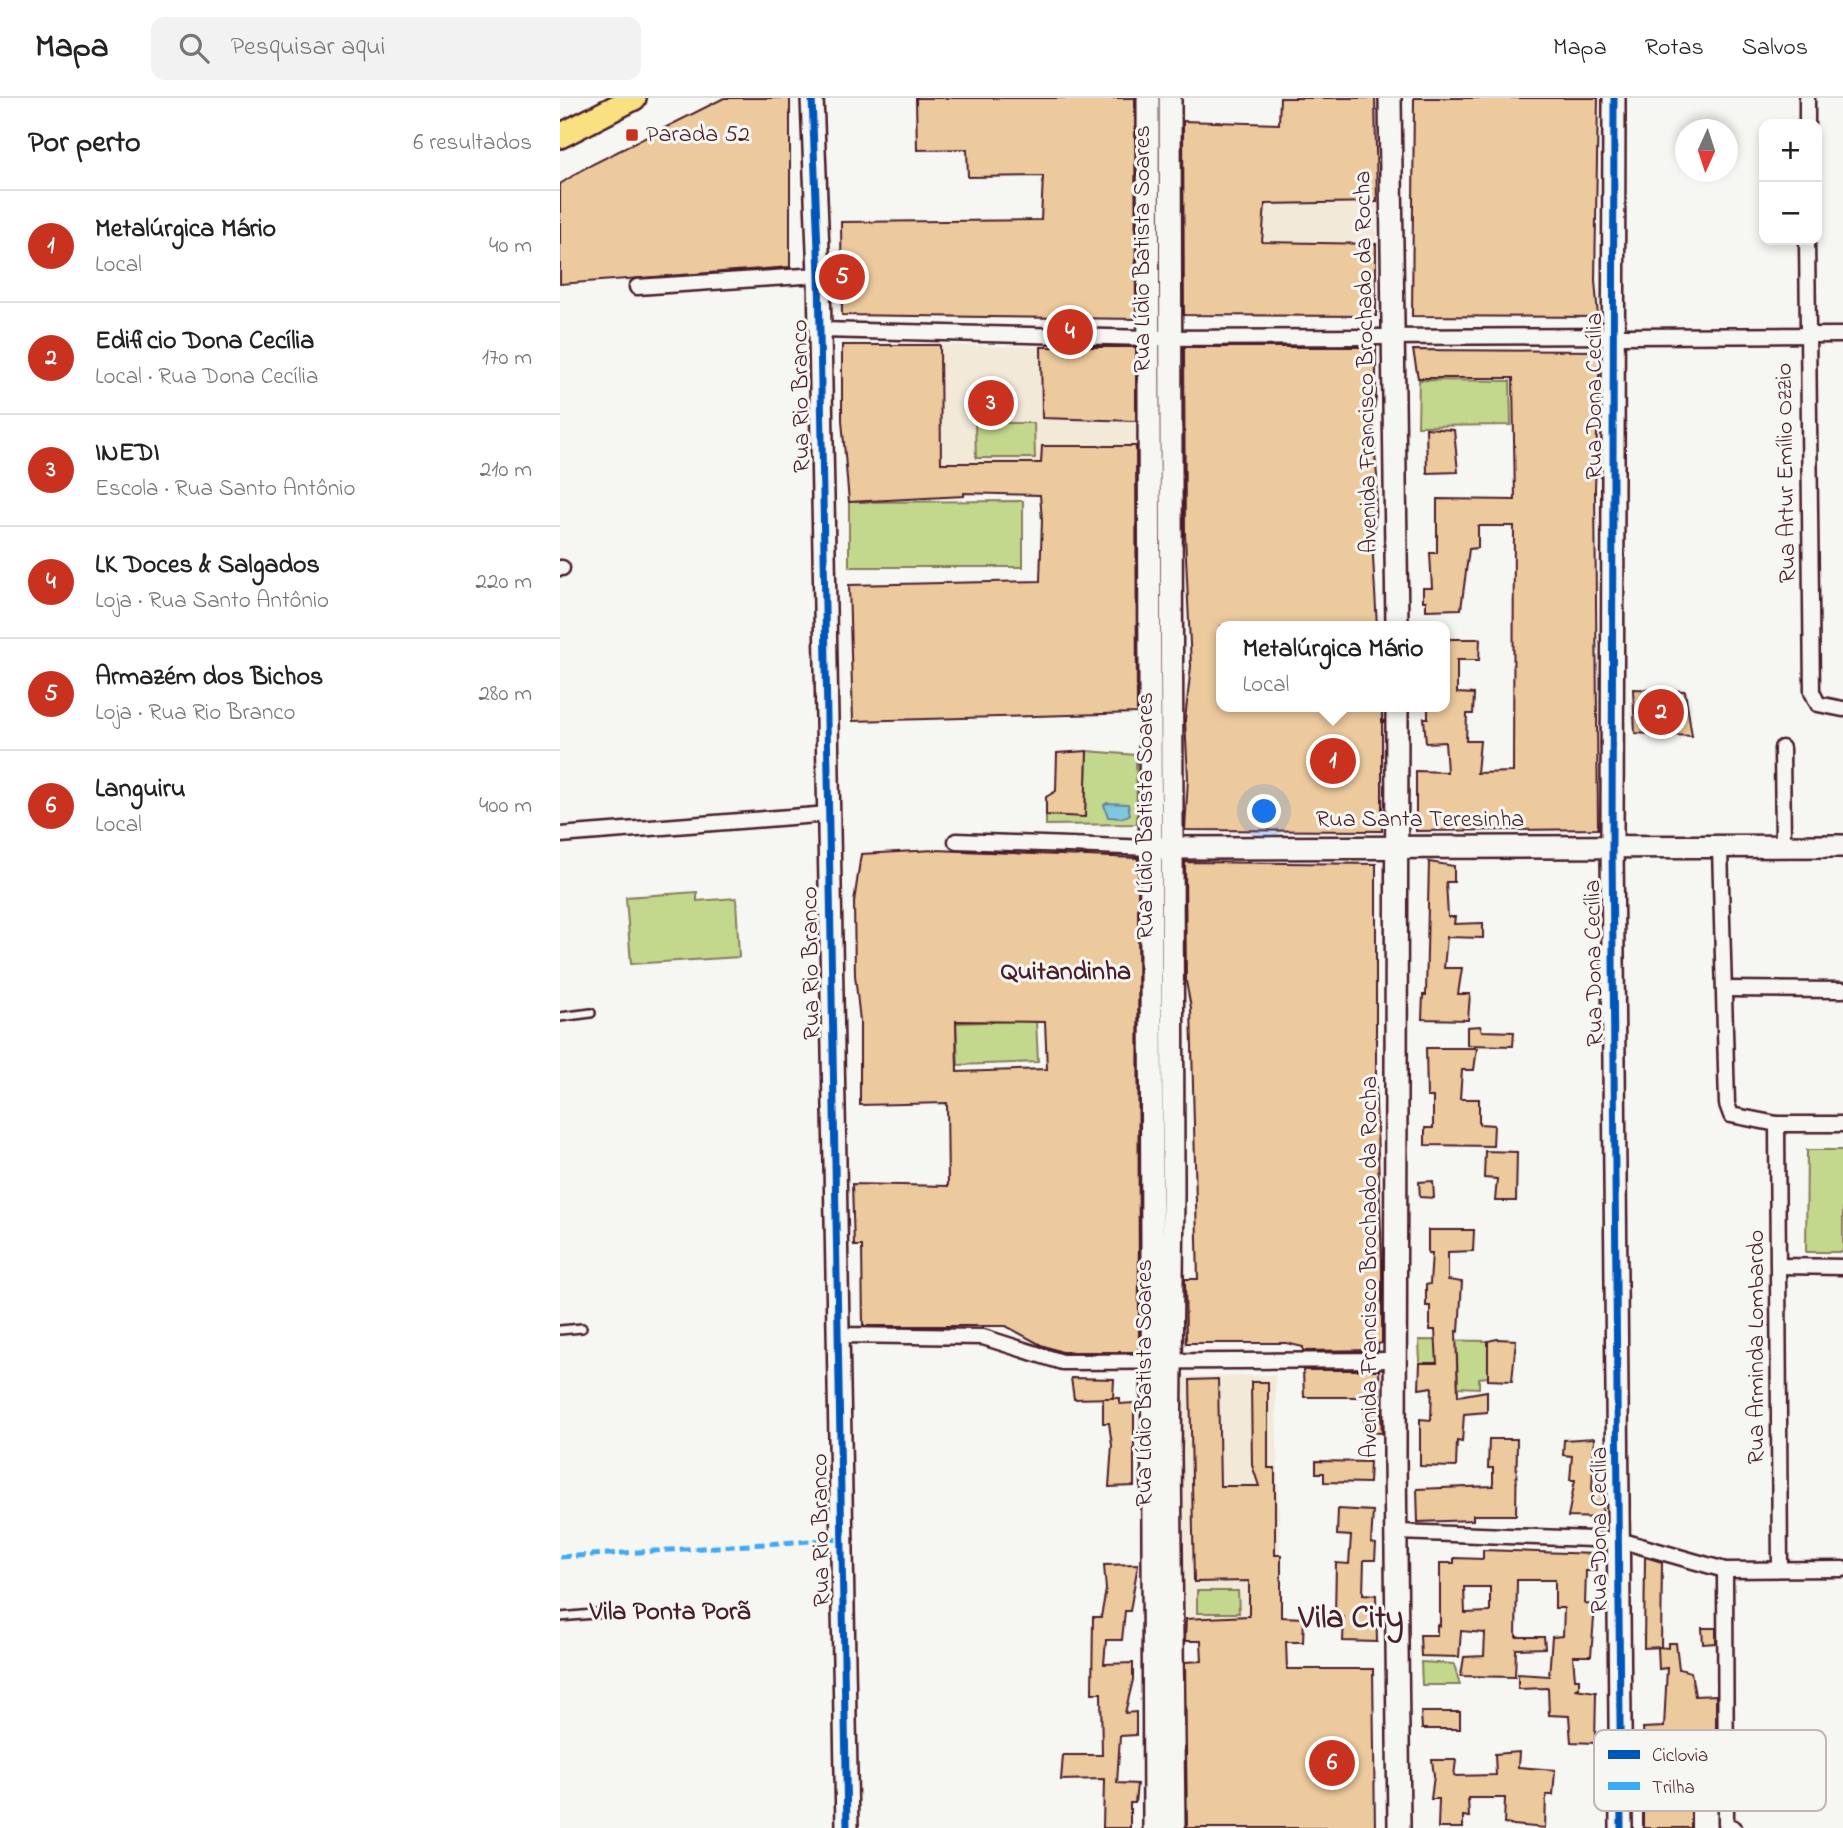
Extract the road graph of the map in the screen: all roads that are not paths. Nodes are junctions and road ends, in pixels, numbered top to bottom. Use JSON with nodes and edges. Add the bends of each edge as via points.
{"nodes":[{"id":1,"x":634,"y":98,"type":"edge"},
{"id":2,"x":812,"y":98,"type":"edge"},
{"id":3,"x":1147,"y":98,"type":"edge"},
{"id":4,"x":1170,"y":98,"type":"edge"},
{"id":5,"x":1390,"y":98,"type":"edge"},
{"id":6,"x":1614,"y":98,"type":"edge"},
{"id":7,"x":1807,"y":98,"type":"edge"},
{"id":8,"x":1807,"y":119,"type":"edge"},
{"id":9,"x":560,"y":136,"type":"edge"},
{"id":10,"x":1148,"y":188,"type":"junction"},
{"id":11,"x":1170,"y":190,"type":"junction"},
{"id":12,"x":1808,"y":245,"type":"edge"},
{"id":13,"x":819,"y":275,"type":"junction"},
{"id":14,"x":637,"y":287,"type":"dead end"},
{"id":15,"x":820,"y":330,"type":"junction"},
{"id":16,"x":1808,"y":335,"type":"junction"},
{"id":17,"x":1843,"y":335,"type":"edge"},
{"id":18,"x":1614,"y":336,"type":"junction"},
{"id":19,"x":1394,"y":337,"type":"junction"},
{"id":20,"x":1159,"y":338,"type":"junction"},
{"id":21,"x":1397,"y":621,"type":"edge"},
{"id":22,"x":1843,"y":709,"type":"edge"},
{"id":23,"x":1397,"y":712,"type":"edge"},
{"id":24,"x":1782,"y":748,"type":"dead end"},
{"id":25,"x":829,"y":814,"type":"junction"},
{"id":26,"x":560,"y":835,"type":"edge"},
{"id":27,"x":956,"y":841,"type":"dead end"},
{"id":28,"x":1398,"y":846,"type":"junction"},
{"id":29,"x":1612,"y":846,"type":"junction"},
{"id":30,"x":1720,"y":846,"type":"junction"},
{"id":31,"x":1783,"y":846,"type":"junction"},
{"id":32,"x":1843,"y":846,"type":"edge"},
{"id":33,"x":1162,"y":848,"type":"junction"},
{"id":34,"x":1725,"y":989,"type":"junction"},
{"id":35,"x":1843,"y":990,"type":"edge"},
{"id":36,"x":591,"y":1013,"type":"dead end"},
{"id":37,"x":560,"y":1017,"type":"edge"},
{"id":38,"x":1777,"y":1124,"type":"junction"},
{"id":39,"x":1843,"y":1124,"type":"edge"},
{"id":40,"x":1780,"y":1266,"type":"junction"},
{"id":41,"x":1843,"y":1267,"type":"edge"},
{"id":42,"x":582,"y":1328,"type":"dead end"},
{"id":43,"x":560,"y":1330,"type":"edge"},
{"id":44,"x":838,"y":1335,"type":"junction"},
{"id":45,"x":1396,"y":1360,"type":"junction"},
{"id":46,"x":1162,"y":1361,"type":"junction"},
{"id":47,"x":1398,"y":1532,"type":"junction"},
{"id":48,"x":1619,"y":1539,"type":"junction"},
{"id":49,"x":1780,"y":1569,"type":"junction"},
{"id":50,"x":1843,"y":1569,"type":"edge"},
{"id":51,"x":1725,"y":1570,"type":"junction"},
{"id":52,"x":616,"y":1612,"type":"dead end"},
{"id":53,"x":560,"y":1616,"type":"edge"},
{"id":54,"x":1620,"y":1730,"type":"edge"},
{"id":55,"x":1726,"y":1730,"type":"edge"},
{"id":56,"x":1164,"y":1744,"type":"junction"},
{"id":57,"x":1726,"y":1811,"type":"edge"},
{"id":58,"x":847,"y":1828,"type":"edge"},
{"id":59,"x":1154,"y":1828,"type":"edge"},
{"id":60,"x":1174,"y":1828,"type":"edge"},
{"id":61,"x":1399,"y":1828,"type":"edge"},
{"id":62,"x":1733,"y":1828,"type":"edge"}],
"edges":[{"from":1,"to":9,"type":"main road"},
{"from":2,"to":13,"type":"street","name":"Rua Rio Branco"},
{"from":3,"to":10,"type":"street","name":"Rua Lídio Batista Soares"},
{"from":4,"to":11,"type":"street","name":"Rua Lídio Batista Soares"},
{"from":5,"to":19,"type":"street","name":"Avenida Francisco Brochado da Rocha"},
{"from":6,"to":18,"type":"street","name":"Rua Dona Cecília"},
{"from":7,"to":8,"type":"street"},
{"from":10,"to":11,"type":"street"},
{"from":10,"to":20,"type":"street","name":"Rua Lídio Batista Soares"},
{"from":11,"to":20,"type":"street","name":"Rua Lídio Batista Soares"},
{"from":12,"to":16,"type":"street","name":"Rua Artur Emílio Ozzio"},
{"from":13,"to":14,"type":"street"},
{"from":13,"to":15,"type":"street","name":"Rua Rio Branco"},
{"from":15,"to":20,"type":"street"},
{"from":15,"to":25,"type":"street","name":"Rua Rio Branco"},
{"from":16,"to":17,"type":"street"},
{"from":16,"to":18,"type":"street"},
{"from":16,"to":22,"type":"street","name":"Rua Artur Emílio Ozzio","via":[[1812,692],[1818,704]]},
{"from":18,"to":19,"type":"street"},
{"from":18,"to":29,"type":"street","name":"Rua Dona Cecília"},
{"from":19,"to":20,"type":"street"},
{"from":19,"to":21,"type":"street","name":"Avenida Francisco Brochado da Rocha"},
{"from":20,"to":33,"type":"street","name":"Rua Lídio Batista Soares"},
{"from":23,"to":28,"type":"street","name":"Avenida Francisco Brochado da Rocha"},
{"from":24,"to":31,"type":"street"},
{"from":25,"to":26,"type":"street"},
{"from":25,"to":44,"type":"street","name":"Rua Rio Branco"},
{"from":27,"to":33,"type":"street","name":"Rua Santa Teresinha"},
{"from":28,"to":29,"type":"street","name":"Rua Santa Teresinha"},
{"from":28,"to":33,"type":"street","name":"Rua Santa Teresinha"},
{"from":28,"to":45,"type":"street","name":"Avenida Francisco Brochado da Rocha"},
{"from":29,"to":30,"type":"street","name":"Rua Santa Teresinha"},
{"from":29,"to":48,"type":"street","name":"Rua Dona Cecília"},
{"from":30,"to":31,"type":"street","name":"Rua Santa Teresinha"},
{"from":30,"to":34,"type":"street"},
{"from":31,"to":32,"type":"street","name":"Rua Santa Teresinha"},
{"from":33,"to":46,"type":"street","name":"Rua Lídio Batista Soares"},
{"from":34,"to":35,"type":"street"},
{"from":34,"to":38,"type":"street","via":[[1731,1115]]},
{"from":36,"to":37,"type":"lane"},
{"from":38,"to":39,"type":"street"},
{"from":38,"to":40,"type":"street","name":"Rua Arminda Lombardo"},
{"from":40,"to":41,"type":"street"},
{"from":40,"to":49,"type":"street","name":"Rua Arminda Lombardo"},
{"from":42,"to":43,"type":"lane"},
{"from":44,"to":46,"type":"street","via":[[983,1337],[1062,1362]]},
{"from":44,"to":58,"type":"street","name":"Rua Rio Branco"},
{"from":45,"to":46,"type":"street"},
{"from":45,"to":47,"type":"street","name":"Avenida Francisco Brochado da Rocha"},
{"from":46,"to":56,"type":"street","name":"Rua Lídio Batista Soares"},
{"from":47,"to":48,"type":"street"},
{"from":47,"to":61,"type":"street","name":"Avenida Francisco Brochado da Rocha"},
{"from":48,"to":51,"type":"street"},
{"from":48,"to":54,"type":"street","name":"Rua Dona Cecília"},
{"from":49,"to":50,"type":"street"},
{"from":49,"to":51,"type":"street"},
{"from":51,"to":55,"type":"street"},
{"from":52,"to":53,"type":"lane"},
{"from":56,"to":59,"type":"street","name":"Rua Lídio Batista Soares"},
{"from":56,"to":60,"type":"street","name":"Rua Lídio Batista Soares"},
{"from":57,"to":62,"type":"street","via":[[1726,1825]]}]}
